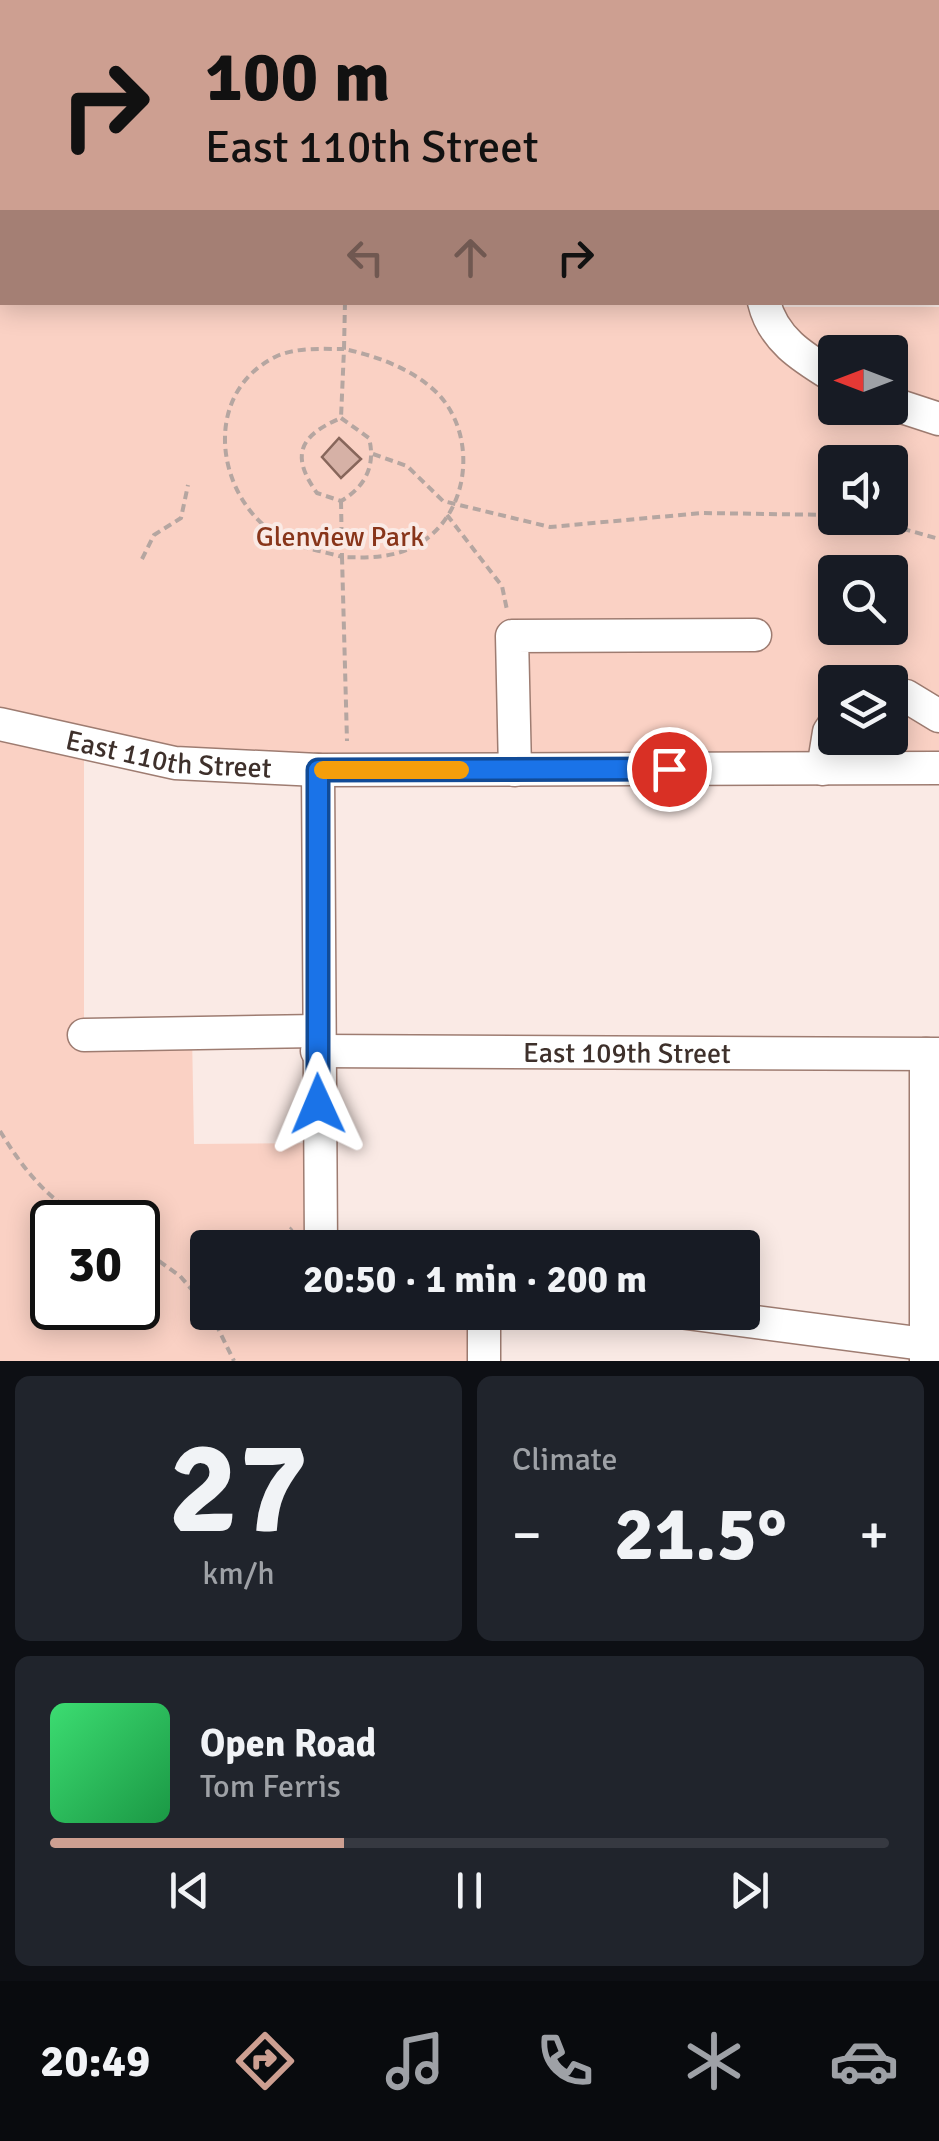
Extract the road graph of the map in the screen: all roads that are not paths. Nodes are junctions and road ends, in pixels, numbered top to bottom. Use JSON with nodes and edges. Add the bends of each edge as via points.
{"nodes":[{"id":1,"x":765,"y":305,"type":"edge"},
{"id":2,"x":818,"y":367,"type":"edge"},
{"id":3,"x":908,"y":409,"type":"edge"},
{"id":4,"x":939,"y":419,"type":"edge"},
{"id":5,"x":755,"y":635,"type":"dead end"},
{"id":6,"x":908,"y":697,"type":"edge"},
{"id":7,"x":939,"y":716,"type":"edge"},
{"id":8,"x":0,"y":724,"type":"edge"},
{"id":9,"x":825,"y":755,"type":"edge"},
{"id":10,"x":939,"y":768,"type":"edge"},
{"id":11,"x":823,"y":769,"type":"junction"},
{"id":12,"x":318,"y":770,"type":"junction"},
{"id":13,"x":515,"y":770,"type":"junction"},
{"id":14,"x":84,"y":1035,"type":"dead end"},
{"id":15,"x":318,"y":1041,"type":"junction"},
{"id":16,"x":932,"y":1054,"type":"edge"},
{"id":17,"x":321,"y":1230,"type":"edge"},
{"id":18,"x":760,"y":1324,"type":"edge"},
{"id":19,"x":484,"y":1330,"type":"edge"},
{"id":20,"x":930,"y":1351,"type":"edge"},
{"id":21,"x":484,"y":1361,"type":"edge"}],
"edges":[{"from":1,"to":2,"type":"street","via":[[776,332]]},
{"from":3,"to":4,"type":"street"},
{"from":5,"to":13,"type":"street","via":[[512,636]]},
{"from":6,"to":7,"type":"street"},
{"from":8,"to":12,"type":"street","name":"East 110th Street","via":[[175,763]]},
{"from":9,"to":11,"type":"street"},
{"from":10,"to":11,"type":"street","name":"East 110th Street"},
{"from":11,"to":13,"type":"street","name":"East 110th Street"},
{"from":12,"to":13,"type":"street","name":"East 110th Street"},
{"from":12,"to":15,"type":"street"},
{"from":14,"to":15,"type":"street","name":"East 109th Street"},
{"from":15,"to":16,"type":"street","name":"East 109th Street"},
{"from":15,"to":17,"type":"street"},
{"from":16,"to":20,"type":"street"},
{"from":18,"to":20,"type":"street"},
{"from":19,"to":21,"type":"street"}]}
